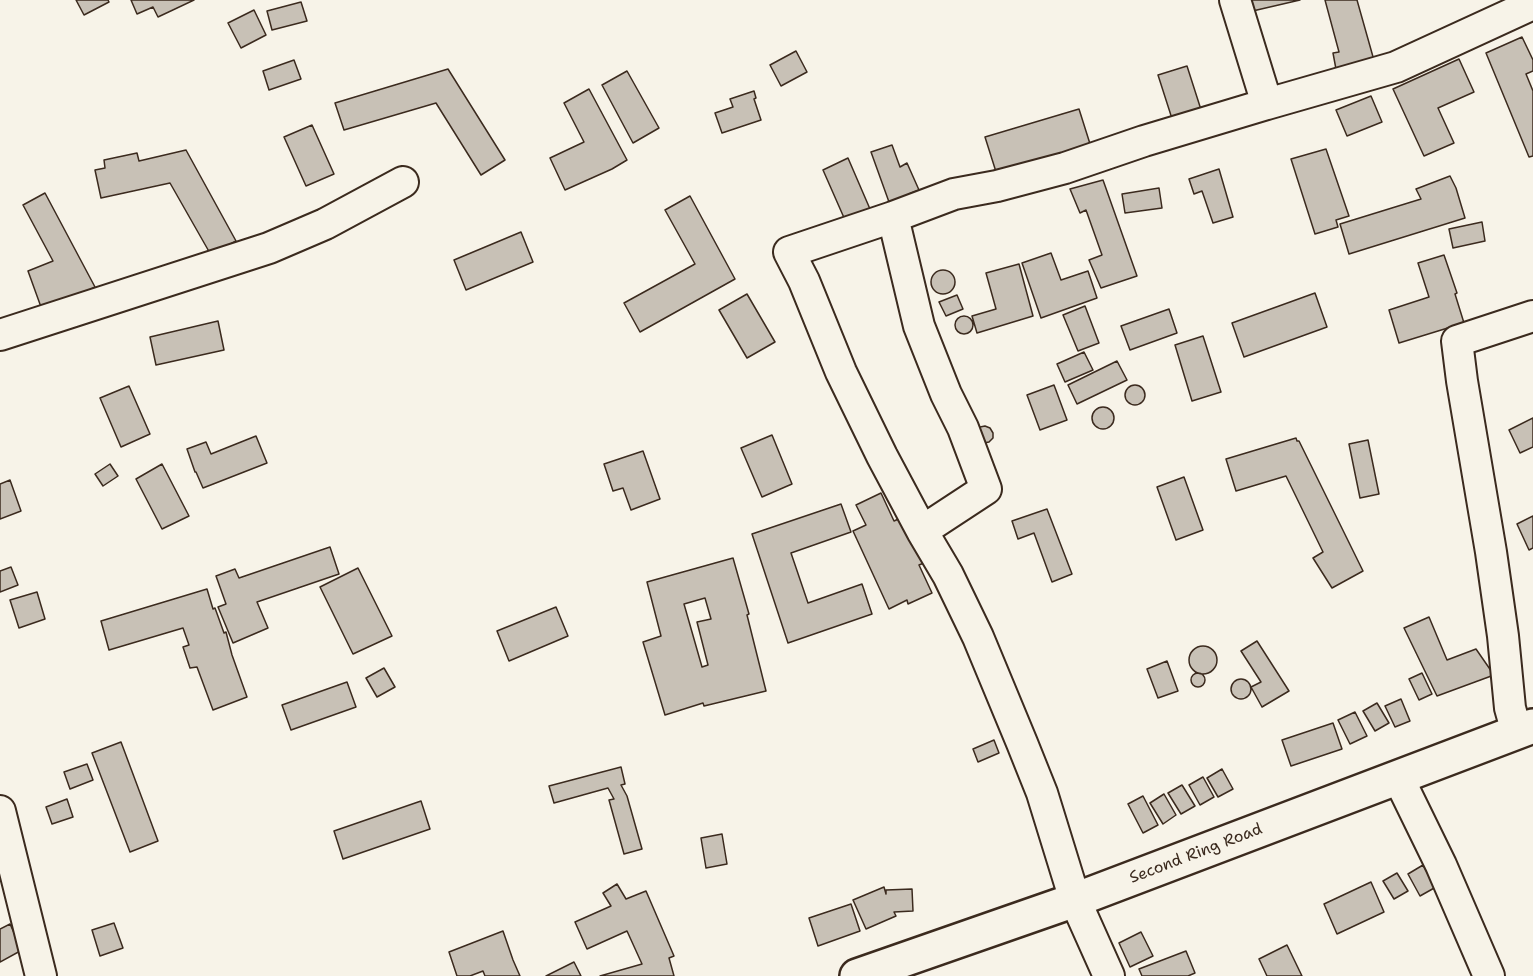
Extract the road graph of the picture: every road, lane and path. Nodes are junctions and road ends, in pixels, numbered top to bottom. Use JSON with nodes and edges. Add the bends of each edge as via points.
{"nodes":[{"id":1,"x":1235,"y":0,"type":"edge"},
{"id":2,"x":1533,"y":4,"type":"edge"},
{"id":3,"x":1267,"y":104,"type":"junction"},
{"id":4,"x":403,"y":182,"type":"dead end"},
{"id":5,"x":893,"y":217,"type":"junction"},
{"id":6,"x":1533,"y":316,"type":"edge"},
{"id":7,"x":0,"y":335,"type":"edge"},
{"id":8,"x":922,"y":531,"type":"junction"},
{"id":9,"x":1525,"y":729,"type":"edge"},
{"id":10,"x":1398,"y":777,"type":"junction"},
{"id":11,"x":0,"y":811,"type":"edge"},
{"id":12,"x":1075,"y":900,"type":"junction"},
{"id":13,"x":41,"y":976,"type":"edge"},
{"id":14,"x":857,"y":976,"type":"edge"},
{"id":15,"x":1109,"y":976,"type":"edge"},
{"id":16,"x":1489,"y":976,"type":"edge"}],
"edges":[{"from":1,"to":3,"type":"street"},
{"from":2,"to":3,"type":"street","via":[[1396,67]]},
{"from":3,"to":5,"type":"street","via":[[1065,168],[954,194]]},
{"from":4,"to":7,"type":"street","via":[[325,224],[269,248]]},
{"from":5,"to":8,"type":"street","via":[[919,326],[986,489]]},
{"from":5,"to":8,"type":"street","via":[[789,252],[841,372]]},
{"from":6,"to":9,"type":"street","via":[[1457,340],[1491,552],[1510,708]]},
{"from":8,"to":12,"type":"street","via":[[978,637],[1010,714],[1042,793]]},
{"from":9,"to":10,"type":"main road","name":"Second Ring Road"},
{"from":10,"to":12,"type":"main road","name":"Second Ring Road"},
{"from":10,"to":16,"type":"street"},
{"from":11,"to":13,"type":"street"},
{"from":12,"to":14,"type":"main road","name":"Second Ring Road"},
{"from":12,"to":15,"type":"street"}]}
